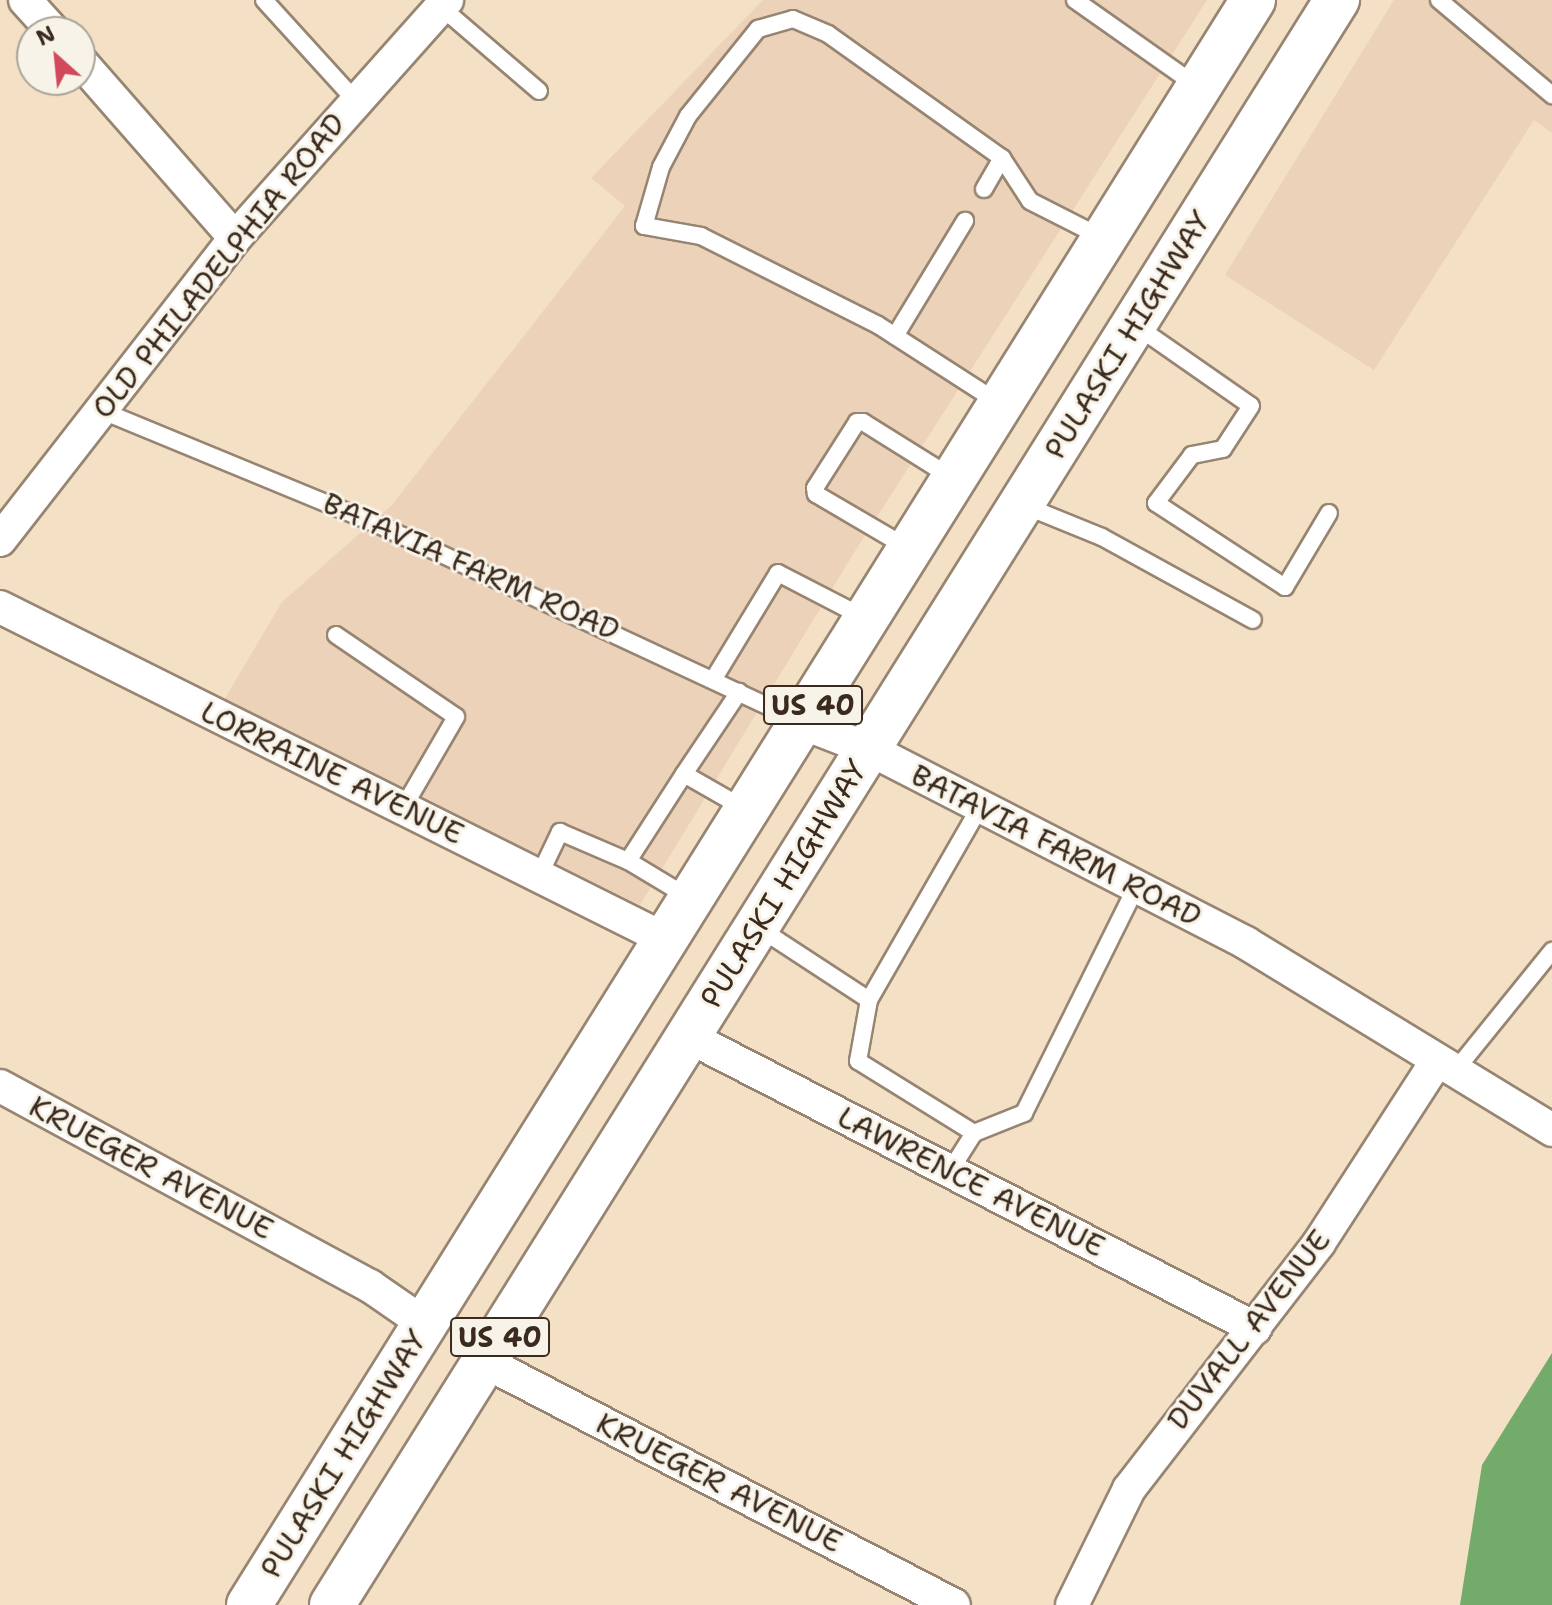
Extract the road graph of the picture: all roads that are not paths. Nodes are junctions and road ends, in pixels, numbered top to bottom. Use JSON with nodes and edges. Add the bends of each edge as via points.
{"nodes":[{"id":1,"x":25,"y":0,"type":"edge"},
{"id":2,"x":264,"y":0,"type":"edge"},
{"id":3,"x":1075,"y":0,"type":"edge"},
{"id":4,"x":1253,"y":0,"type":"edge"},
{"id":5,"x":1337,"y":0,"type":"edge"},
{"id":6,"x":1439,"y":0,"type":"edge"},
{"id":7,"x":444,"y":4,"type":"edge"},
{"id":8,"x":40,"y":16,"type":"edge"},
{"id":9,"x":96,"y":79,"type":"edge"},
{"id":10,"x":1198,"y":87,"type":"junction"},
{"id":11,"x":539,"y":91,"type":"dead end"},
{"id":12,"x":1552,"y":95,"type":"edge"},
{"id":13,"x":355,"y":100,"type":"junction"},
{"id":14,"x":1002,"y":158,"type":"junction"},
{"id":15,"x":984,"y":189,"type":"dead end"},
{"id":16,"x":965,"y":221,"type":"dead end"},
{"id":17,"x":235,"y":238,"type":"junction"},
{"id":18,"x":1103,"y":238,"type":"junction"},
{"id":19,"x":1134,"y":324,"type":"junction"},
{"id":20,"x":895,"y":336,"type":"junction"},
{"id":21,"x":1001,"y":404,"type":"junction"},
{"id":22,"x":100,"y":410,"type":"junction"},
{"id":23,"x":955,"y":479,"type":"junction"},
{"id":24,"x":1021,"y":505,"type":"junction"},
{"id":25,"x":1329,"y":513,"type":"dead end"},
{"id":26,"x":2,"y":530,"type":"edge"},
{"id":27,"x":909,"y":549,"type":"junction"},
{"id":28,"x":0,"y":607,"type":"edge"},
{"id":29,"x":867,"y":618,"type":"junction"},
{"id":30,"x":1253,"y":620,"type":"dead end"},
{"id":31,"x":336,"y":635,"type":"dead end"},
{"id":32,"x":713,"y":680,"type":"junction"},
{"id":33,"x":739,"y":692,"type":"junction"},
{"id":34,"x":802,"y":723,"type":"junction"},
{"id":35,"x":869,"y":749,"type":"junction"},
{"id":36,"x":684,"y":774,"type":"junction"},
{"id":37,"x":403,"y":808,"type":"junction"},
{"id":38,"x":979,"y":809,"type":"junction"},
{"id":39,"x":746,"y":810,"type":"junction"},
{"id":40,"x":628,"y":861,"type":"junction"},
{"id":41,"x":539,"y":876,"type":"junction"},
{"id":42,"x":1136,"y":887,"type":"junction"},
{"id":43,"x":690,"y":898,"type":"junction"},
{"id":44,"x":757,"y":928,"type":"junction"},
{"id":45,"x":663,"y":938,"type":"junction"},
{"id":46,"x":1552,"y":951,"type":"edge"},
{"id":47,"x":869,"y":1000,"type":"junction"},
{"id":48,"x":687,"y":1036,"type":"junction"},
{"id":49,"x":1445,"y":1067,"type":"junction"},
{"id":50,"x":0,"y":1086,"type":"edge"},
{"id":51,"x":1552,"y":1130,"type":"edge"},
{"id":52,"x":974,"y":1133,"type":"junction"},
{"id":53,"x":950,"y":1171,"type":"junction"},
{"id":54,"x":425,"y":1324,"type":"junction"},
{"id":55,"x":1255,"y":1328,"type":"junction"},
{"id":56,"x":485,"y":1362,"type":"junction"},
{"id":57,"x":249,"y":1605,"type":"edge"},
{"id":58,"x":332,"y":1605,"type":"edge"},
{"id":59,"x":954,"y":1605,"type":"edge"},
{"id":60,"x":1072,"y":1605,"type":"edge"}],
"edges":[{"from":1,"to":8,"type":"street"},
{"from":2,"to":13,"type":"lane"},
{"from":3,"to":10,"type":"lane"},
{"from":4,"to":10,"type":"highway","name":"PULASKI HIGHWAY","number":"US 40"},
{"from":5,"to":19,"type":"highway","name":"PULASKI HIGHWAY","number":"US 40"},
{"from":6,"to":12,"type":"lane"},
{"from":7,"to":11,"type":"lane"},
{"from":7,"to":13,"type":"street","name":"OLD PHILADELPHIA ROAD"},
{"from":9,"to":17,"type":"street"},
{"from":10,"to":18,"type":"highway","name":"PULASKI HIGHWAY","number":"US 40"},
{"from":13,"to":17,"type":"street","name":"OLD PHILADELPHIA ROAD"},
{"from":14,"to":15,"type":"lane"},
{"from":14,"to":18,"type":"lane","via":[[1030,201]]},
{"from":14,"to":20,"type":"lane","via":[[828,34],[793,19],[758,29],[688,116],[661,167],[644,226],[701,236]]},
{"from":16,"to":20,"type":"lane"},
{"from":17,"to":22,"type":"street","name":"OLD PHILADELPHIA ROAD"},
{"from":18,"to":21,"type":"highway","name":"PULASKI HIGHWAY","number":"US 40"},
{"from":19,"to":24,"type":"highway","name":"PULASKI HIGHWAY","number":"US 40"},
{"from":19,"to":25,"type":"lane","via":[[1251,406],[1223,449],[1192,455],[1156,503],[1285,587]]},
{"from":20,"to":21,"type":"lane"},
{"from":21,"to":23,"type":"highway","name":"PULASKI HIGHWAY","number":"US 40"},
{"from":22,"to":26,"type":"street","name":"OLD PHILADELPHIA ROAD"},
{"from":22,"to":32,"type":"lane","name":"BATAVIA FARM ROAD","via":[[193,444],[407,537]]},
{"from":23,"to":27,"type":"highway","name":"PULASKI HIGHWAY","number":"US 40"},
{"from":23,"to":27,"type":"lane","via":[[857,422],[816,494]]},
{"from":24,"to":30,"type":"lane","via":[[1102,537]]},
{"from":24,"to":35,"type":"highway","name":"PULASKI HIGHWAY","number":"US 40"},
{"from":27,"to":29,"type":"highway","name":"PULASKI HIGHWAY","number":"US 40"},
{"from":28,"to":37,"type":"street","name":"LORRAINE AVENUE"},
{"from":29,"to":32,"type":"lane","via":[[778,573]]},
{"from":29,"to":34,"type":"highway","name":"PULASKI HIGHWAY","number":"US 40"},
{"from":31,"to":37,"type":"lane","via":[[456,717]]},
{"from":32,"to":33,"type":"lane","name":"BATAVIA FARM ROAD"},
{"from":33,"to":34,"type":"lane","name":"BATAVIA FARM ROAD"},
{"from":33,"to":36,"type":"lane"},
{"from":34,"to":35,"type":"street","name":"BATAVIA FARM ROAD"},
{"from":34,"to":39,"type":"highway","name":"PULASKI HIGHWAY","number":"US 40"},
{"from":35,"to":38,"type":"street","name":"BATAVIA FARM ROAD"},
{"from":35,"to":44,"type":"highway","name":"PULASKI HIGHWAY","number":"US 40"},
{"from":36,"to":39,"type":"lane"},
{"from":36,"to":40,"type":"lane"},
{"from":37,"to":41,"type":"street","name":"LORRAINE AVENUE"},
{"from":38,"to":42,"type":"street","name":"BATAVIA FARM ROAD"},
{"from":38,"to":47,"type":"lane"},
{"from":39,"to":43,"type":"highway","name":"PULASKI HIGHWAY","number":"US 40"},
{"from":40,"to":41,"type":"lane","via":[[560,832]]},
{"from":40,"to":43,"type":"lane"},
{"from":41,"to":45,"type":"street","name":"LORRAINE AVENUE"},
{"from":42,"to":49,"type":"street","name":"BATAVIA FARM ROAD","via":[[1246,943]]},
{"from":42,"to":52,"type":"lane","via":[[1024,1113]]},
{"from":43,"to":45,"type":"highway","name":"PULASKI HIGHWAY","number":"US 40"},
{"from":44,"to":47,"type":"lane"},
{"from":44,"to":48,"type":"highway","name":"PULASKI HIGHWAY","number":"US 40"},
{"from":45,"to":54,"type":"highway","name":"PULASKI HIGHWAY","number":"US 40"},
{"from":46,"to":49,"type":"lane"},
{"from":47,"to":52,"type":"lane","via":[[858,1061]]},
{"from":48,"to":53,"type":"street","name":"LAWRENCE AVENUE"},
{"from":48,"to":56,"type":"highway","name":"PULASKI HIGHWAY","number":"US 40"},
{"from":49,"to":51,"type":"street","name":"BATAVIA FARM ROAD"},
{"from":49,"to":55,"type":"street","name":"DUVALL AVENUE"},
{"from":50,"to":54,"type":"street","name":"KRUEGER AVENUE","via":[[370,1286]]},
{"from":52,"to":53,"type":"lane"},
{"from":53,"to":55,"type":"street","name":"LAWRENCE AVENUE"},
{"from":54,"to":57,"type":"highway","name":"PULASKI HIGHWAY","number":"US 40"},
{"from":55,"to":60,"type":"street","name":"DUVALL AVENUE","via":[[1209,1379],[1129,1489]]},
{"from":56,"to":58,"type":"highway","name":"PULASKI HIGHWAY","number":"US 40"},
{"from":56,"to":59,"type":"street","name":"KRUEGER AVENUE"}]}
